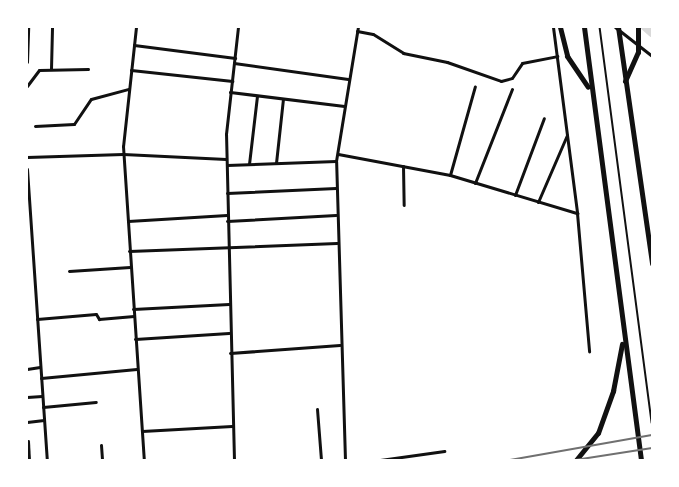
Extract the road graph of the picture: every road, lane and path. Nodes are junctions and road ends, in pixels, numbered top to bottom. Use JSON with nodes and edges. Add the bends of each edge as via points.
{"nodes":[{"id":1,"x":28,"y":27,"type":"edge"},
{"id":2,"x":52,"y":27,"type":"edge"},
{"id":3,"x":136,"y":27,"type":"edge"},
{"id":4,"x":238,"y":27,"type":"edge"},
{"id":5,"x":553,"y":27,"type":"edge"},
{"id":6,"x":560,"y":27,"type":"edge"},
{"id":7,"x":584,"y":27,"type":"edge"},
{"id":8,"x":600,"y":27,"type":"edge"},
{"id":9,"x":616,"y":27,"type":"edge"},
{"id":10,"x":638,"y":27,"type":"edge"},
{"id":11,"x":357,"y":29,"type":"edge"},
{"id":12,"x":134,"y":45,"type":"junction"},
{"id":13,"x":557,"y":56,"type":"junction"},
{"id":14,"x":652,"y":56,"type":"edge"},
{"id":15,"x":234,"y":58,"type":"junction"},
{"id":16,"x":27,"y":62,"type":"edge"},
{"id":17,"x":234,"y":63,"type":"junction"},
{"id":18,"x":51,"y":69,"type":"junction"},
{"id":19,"x":88,"y":69,"type":"dead end"},
{"id":20,"x":131,"y":70,"type":"junction"},
{"id":21,"x":349,"y":79,"type":"junction"},
{"id":22,"x":232,"y":81,"type":"junction"},
{"id":23,"x":624,"y":83,"type":"junction"},
{"id":24,"x":27,"y":86,"type":"edge"},
{"id":25,"x":475,"y":86,"type":"dead end"},
{"id":26,"x":589,"y":88,"type":"junction"},
{"id":27,"x":129,"y":89,"type":"junction"},
{"id":28,"x":512,"y":89,"type":"dead end"},
{"id":29,"x":230,"y":92,"type":"junction"},
{"id":30,"x":256,"y":96,"type":"junction"},
{"id":31,"x":283,"y":99,"type":"junction"},
{"id":32,"x":344,"y":106,"type":"junction"},
{"id":33,"x":544,"y":118,"type":"dead end"},
{"id":34,"x":35,"y":126,"type":"dead end"},
{"id":35,"x":567,"y":134,"type":"junction"},
{"id":36,"x":123,"y":154,"type":"junction"},
{"id":37,"x":337,"y":154,"type":"junction"},
{"id":38,"x":27,"y":157,"type":"edge"},
{"id":39,"x":226,"y":159,"type":"junction"},
{"id":40,"x":336,"y":161,"type":"junction"},
{"id":41,"x":276,"y":163,"type":"junction"},
{"id":42,"x":249,"y":164,"type":"junction"},
{"id":43,"x":227,"y":165,"type":"junction"},
{"id":44,"x":403,"y":166,"type":"junction"},
{"id":45,"x":27,"y":169,"type":"edge"},
{"id":46,"x":450,"y":175,"type":"junction"},
{"id":47,"x":475,"y":183,"type":"junction"},
{"id":48,"x":337,"y":188,"type":"junction"},
{"id":49,"x":227,"y":193,"type":"junction"},
{"id":50,"x":514,"y":195,"type":"junction"},
{"id":51,"x":28,"y":202,"type":"edge"},
{"id":52,"x":538,"y":202,"type":"junction"},
{"id":53,"x":404,"y":204,"type":"dead end"},
{"id":54,"x":577,"y":213,"type":"junction"},
{"id":55,"x":227,"y":215,"type":"junction"},
{"id":56,"x":337,"y":215,"type":"junction"},
{"id":57,"x":128,"y":221,"type":"junction"},
{"id":58,"x":227,"y":221,"type":"junction"},
{"id":59,"x":29,"y":233,"type":"edge"},
{"id":60,"x":338,"y":243,"type":"junction"},
{"id":61,"x":228,"y":248,"type":"junction"},
{"id":62,"x":129,"y":251,"type":"junction"},
{"id":63,"x":652,"y":261,"type":"edge"},
{"id":64,"x":130,"y":267,"type":"junction"},
{"id":65,"x":69,"y":271,"type":"dead end"},
{"id":66,"x":229,"y":304,"type":"junction"},
{"id":67,"x":133,"y":309,"type":"junction"},
{"id":68,"x":134,"y":316,"type":"junction"},
{"id":69,"x":37,"y":319,"type":"junction"},
{"id":70,"x":230,"y":333,"type":"junction"},
{"id":71,"x":623,"y":338,"type":"junction"},
{"id":72,"x":135,"y":339,"type":"junction"},
{"id":73,"x":340,"y":345,"type":"junction"},
{"id":74,"x":589,"y":351,"type":"dead end"},
{"id":75,"x":230,"y":353,"type":"junction"},
{"id":76,"x":40,"y":367,"type":"junction"},
{"id":77,"x":27,"y":369,"type":"edge"},
{"id":78,"x":137,"y":369,"type":"junction"},
{"id":79,"x":41,"y":378,"type":"junction"},
{"id":80,"x":42,"y":396,"type":"junction"},
{"id":81,"x":27,"y":397,"type":"edge"},
{"id":82,"x":96,"y":402,"type":"dead end"},
{"id":83,"x":43,"y":407,"type":"junction"},
{"id":84,"x":317,"y":409,"type":"dead end"},
{"id":85,"x":44,"y":420,"type":"junction"},
{"id":86,"x":27,"y":422,"type":"edge"},
{"id":87,"x":652,"y":423,"type":"edge"},
{"id":88,"x":232,"y":426,"type":"junction"},
{"id":89,"x":142,"y":431,"type":"junction"},
{"id":90,"x":28,"y":441,"type":"edge"},
{"id":91,"x":101,"y":445,"type":"dead end"},
{"id":92,"x":444,"y":451,"type":"dead end"},
{"id":93,"x":29,"y":460,"type":"edge"},
{"id":94,"x":47,"y":460,"type":"edge"},
{"id":95,"x":102,"y":460,"type":"edge"},
{"id":96,"x":144,"y":460,"type":"edge"},
{"id":97,"x":234,"y":460,"type":"edge"},
{"id":98,"x":321,"y":460,"type":"edge"},
{"id":99,"x":345,"y":460,"type":"edge"},
{"id":100,"x":380,"y":460,"type":"edge"},
{"id":101,"x":576,"y":460,"type":"edge"},
{"id":102,"x":641,"y":460,"type":"edge"}],
"edges":[{"from":1,"to":16,"type":"street"},
{"from":2,"to":18,"type":"street"},
{"from":3,"to":12,"type":"street"},
{"from":4,"to":15,"type":"street"},
{"from":5,"to":13,"type":"street"},
{"from":6,"to":26,"type":"highway","via":[[567,56]]},
{"from":7,"to":26,"type":"highway"},
{"from":8,"to":87,"type":"lane"},
{"from":9,"to":14,"type":"street"},
{"from":9,"to":23,"type":"highway"},
{"from":10,"to":23,"type":"highway","via":[[638,52]]},
{"from":11,"to":13,"type":"street","via":[[403,53],[447,62],[497,80],[512,78],[522,63]]},
{"from":11,"to":21,"type":"street"},
{"from":12,"to":15,"type":"street"},
{"from":12,"to":20,"type":"street"},
{"from":13,"to":35,"type":"street"},
{"from":15,"to":17,"type":"street"},
{"from":17,"to":21,"type":"street"},
{"from":17,"to":22,"type":"street"},
{"from":18,"to":19,"type":"street"},
{"from":18,"to":24,"type":"street","via":[[39,70]]},
{"from":20,"to":22,"type":"street"},
{"from":20,"to":27,"type":"street"},
{"from":21,"to":32,"type":"street"},
{"from":22,"to":29,"type":"street"},
{"from":23,"to":63,"type":"highway"},
{"from":25,"to":46,"type":"street"},
{"from":26,"to":71,"type":"highway"},
{"from":27,"to":34,"type":"street","via":[[91,99],[74,124]]},
{"from":27,"to":36,"type":"street"},
{"from":28,"to":47,"type":"street"},
{"from":29,"to":30,"type":"street"},
{"from":29,"to":39,"type":"street"},
{"from":30,"to":31,"type":"street"},
{"from":30,"to":42,"type":"street"},
{"from":31,"to":32,"type":"street"},
{"from":31,"to":41,"type":"street"},
{"from":32,"to":37,"type":"street"},
{"from":33,"to":50,"type":"street"},
{"from":35,"to":52,"type":"street"},
{"from":35,"to":54,"type":"street"},
{"from":36,"to":38,"type":"street"},
{"from":36,"to":39,"type":"street"},
{"from":36,"to":57,"type":"street"},
{"from":37,"to":40,"type":"street"},
{"from":37,"to":44,"type":"street"},
{"from":39,"to":43,"type":"street"},
{"from":40,"to":41,"type":"street"},
{"from":40,"to":48,"type":"street"},
{"from":41,"to":42,"type":"street"},
{"from":42,"to":43,"type":"street"},
{"from":43,"to":49,"type":"street"},
{"from":44,"to":46,"type":"street"},
{"from":44,"to":53,"type":"street"},
{"from":45,"to":51,"type":"street"},
{"from":46,"to":47,"type":"street"},
{"from":47,"to":50,"type":"street"},
{"from":48,"to":49,"type":"street"},
{"from":48,"to":56,"type":"street"},
{"from":49,"to":55,"type":"street"},
{"from":50,"to":52,"type":"street"},
{"from":51,"to":59,"type":"street"},
{"from":52,"to":54,"type":"street"},
{"from":54,"to":74,"type":"street"},
{"from":55,"to":57,"type":"street"},
{"from":55,"to":58,"type":"street"},
{"from":56,"to":58,"type":"street"},
{"from":56,"to":60,"type":"street"},
{"from":57,"to":62,"type":"street"},
{"from":58,"to":61,"type":"street"},
{"from":59,"to":69,"type":"street"},
{"from":60,"to":61,"type":"street"},
{"from":60,"to":73,"type":"street"},
{"from":61,"to":62,"type":"street"},
{"from":61,"to":66,"type":"street"},
{"from":62,"to":64,"type":"street"},
{"from":64,"to":65,"type":"street"},
{"from":64,"to":67,"type":"street"},
{"from":66,"to":67,"type":"street"},
{"from":66,"to":70,"type":"street"},
{"from":67,"to":68,"type":"street"},
{"from":68,"to":69,"type":"street","via":[[99,320],[96,314]]},
{"from":68,"to":72,"type":"street"},
{"from":69,"to":76,"type":"street"},
{"from":70,"to":72,"type":"street"},
{"from":70,"to":75,"type":"street"},
{"from":71,"to":101,"type":"highway","via":[[604,418],[598,433]]},
{"from":71,"to":102,"type":"highway"},
{"from":72,"to":78,"type":"street"},
{"from":73,"to":75,"type":"street"},
{"from":73,"to":99,"type":"street"},
{"from":75,"to":88,"type":"street"},
{"from":76,"to":77,"type":"street"},
{"from":76,"to":79,"type":"street"},
{"from":78,"to":79,"type":"street"},
{"from":78,"to":89,"type":"street"},
{"from":79,"to":80,"type":"street"},
{"from":80,"to":81,"type":"street"},
{"from":80,"to":83,"type":"street"},
{"from":82,"to":83,"type":"street"},
{"from":83,"to":85,"type":"street"},
{"from":84,"to":98,"type":"street"},
{"from":85,"to":86,"type":"street"},
{"from":85,"to":94,"type":"street"},
{"from":88,"to":89,"type":"street"},
{"from":88,"to":97,"type":"street"},
{"from":89,"to":96,"type":"street"},
{"from":90,"to":93,"type":"street"},
{"from":91,"to":95,"type":"street"},
{"from":92,"to":100,"type":"street"}]}
